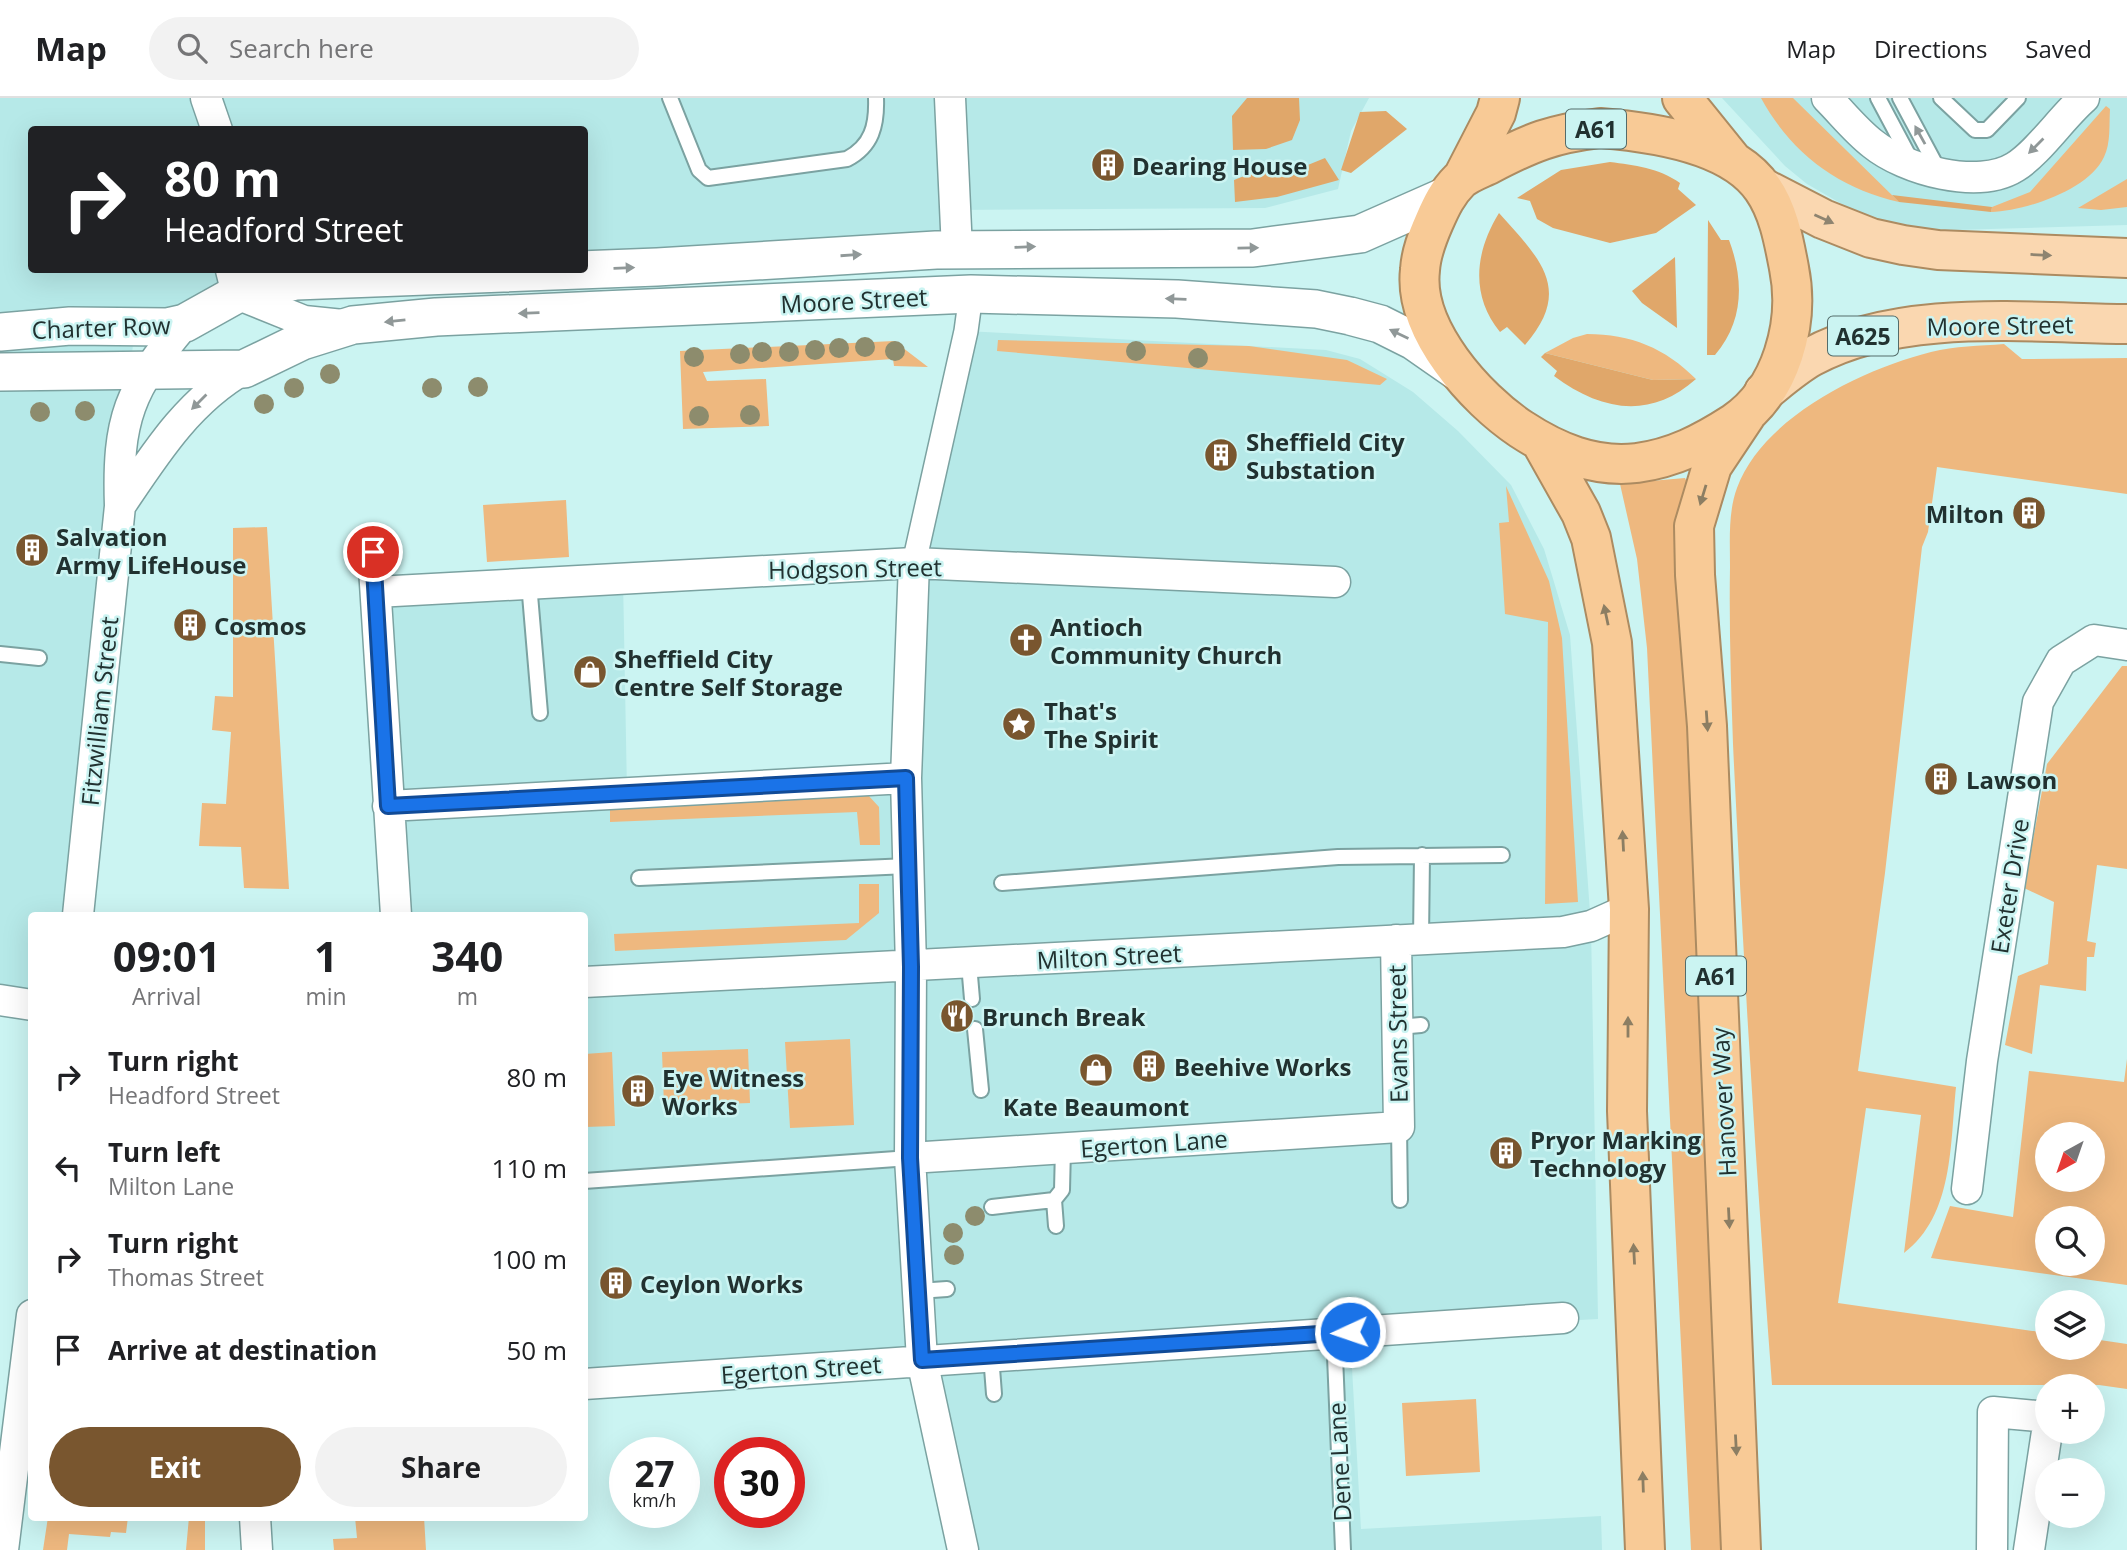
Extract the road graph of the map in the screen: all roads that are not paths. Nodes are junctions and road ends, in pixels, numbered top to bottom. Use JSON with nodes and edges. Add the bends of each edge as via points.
{"nodes":[{"id":1,"x":670,"y":98,"type":"edge"},
{"id":2,"x":876,"y":98,"type":"edge"},
{"id":3,"x":950,"y":98,"type":"edge"},
{"id":4,"x":1500,"y":98,"type":"edge"},
{"id":5,"x":1682,"y":98,"type":"edge"},
{"id":6,"x":1827,"y":98,"type":"edge"},
{"id":7,"x":1878,"y":98,"type":"edge"},
{"id":8,"x":1900,"y":98,"type":"edge"},
{"id":9,"x":1941,"y":98,"type":"edge"},
{"id":10,"x":2018,"y":98,"type":"edge"},
{"id":11,"x":2084,"y":98,"type":"edge"},
{"id":12,"x":1733,"y":161,"type":"junction"},
{"id":13,"x":1928,"y":171,"type":"junction"},
{"id":14,"x":1454,"y":187,"type":"junction"},
{"id":15,"x":1763,"y":188,"type":"junction"},
{"id":16,"x":957,"y":250,"type":"junction"},
{"id":17,"x":2122,"y":255,"type":"edge"},
{"id":18,"x":588,"y":268,"type":"edge"},
{"id":19,"x":374,"y":273,"type":"edge"},
{"id":20,"x":327,"y":274,"type":"edge"},
{"id":21,"x":234,"y":282,"type":"edge"},
{"id":22,"x":971,"y":294,"type":"junction"},
{"id":23,"x":186,"y":323,"type":"junction"},
{"id":24,"x":2127,"y":324,"type":"edge"},
{"id":25,"x":353,"y":326,"type":"junction"},
{"id":26,"x":0,"y":332,"type":"edge"},
{"id":27,"x":244,"y":369,"type":"junction"},
{"id":28,"x":146,"y":370,"type":"junction"},
{"id":29,"x":1457,"y":371,"type":"junction"},
{"id":30,"x":0,"y":372,"type":"edge"},
{"id":31,"x":1755,"y":403,"type":"junction"},
{"id":32,"x":1541,"y":442,"type":"junction"},
{"id":33,"x":120,"y":506,"type":"junction"},
{"id":34,"x":373,"y":552,"type":"dead end"},
{"id":35,"x":914,"y":564,"type":"junction"},
{"id":36,"x":1335,"y":582,"type":"dead end"},
{"id":37,"x":529,"y":583,"type":"junction"},
{"id":38,"x":376,"y":592,"type":"junction"},
{"id":39,"x":2127,"y":645,"type":"edge"},
{"id":40,"x":0,"y":654,"type":"edge"},
{"id":41,"x":39,"y":659,"type":"dead end"},
{"id":42,"x":540,"y":713,"type":"dead end"},
{"id":43,"x":906,"y":778,"type":"junction"},
{"id":44,"x":388,"y":806,"type":"junction"},
{"id":45,"x":1422,"y":855,"type":"junction"},
{"id":46,"x":1502,"y":855,"type":"dead end"},
{"id":47,"x":908,"y":866,"type":"junction"},
{"id":48,"x":639,"y":878,"type":"dead end"},
{"id":49,"x":1002,"y":883,"type":"dead end"},
{"id":50,"x":1629,"y":909,"type":"junction"},
{"id":51,"x":78,"y":912,"type":"edge"},
{"id":52,"x":396,"y":912,"type":"edge"},
{"id":53,"x":1409,"y":940,"type":"junction"},
{"id":54,"x":969,"y":964,"type":"junction"},
{"id":55,"x":911,"y":967,"type":"junction"},
{"id":56,"x":588,"y":982,"type":"edge"},
{"id":57,"x":972,"y":999,"type":"dead end"},
{"id":58,"x":0,"y":1000,"type":"edge"},
{"id":59,"x":28,"y":1004,"type":"edge"},
{"id":60,"x":975,"y":1029,"type":"dead end"},
{"id":61,"x":981,"y":1090,"type":"dead end"},
{"id":62,"x":1399,"y":1127,"type":"junction"},
{"id":63,"x":1063,"y":1149,"type":"junction"},
{"id":64,"x":910,"y":1158,"type":"junction"},
{"id":65,"x":588,"y":1181,"type":"edge"},
{"id":66,"x":1967,"y":1189,"type":"dead end"},
{"id":67,"x":1054,"y":1200,"type":"junction"},
{"id":68,"x":1400,"y":1200,"type":"dead end"},
{"id":69,"x":992,"y":1207,"type":"dead end"},
{"id":70,"x":1056,"y":1226,"type":"dead end"},
{"id":71,"x":1563,"y":1318,"type":"dead end"},
{"id":72,"x":1334,"y":1332,"type":"junction"},
{"id":73,"x":991,"y":1355,"type":"junction"},
{"id":74,"x":922,"y":1360,"type":"junction"},
{"id":75,"x":588,"y":1384,"type":"edge"},
{"id":76,"x":28,"y":1389,"type":"edge"},
{"id":77,"x":994,"y":1394,"type":"dead end"},
{"id":78,"x":27,"y":1407,"type":"edge"},
{"id":79,"x":2035,"y":1416,"type":"edge"},
{"id":80,"x":2045,"y":1444,"type":"edge"},
{"id":81,"x":256,"y":1521,"type":"edge"},
{"id":82,"x":3,"y":1550,"type":"edge"},
{"id":83,"x":257,"y":1550,"type":"edge"},
{"id":84,"x":963,"y":1550,"type":"edge"},
{"id":85,"x":1343,"y":1550,"type":"edge"},
{"id":86,"x":1645,"y":1550,"type":"edge"},
{"id":87,"x":1741,"y":1550,"type":"edge"},
{"id":88,"x":1992,"y":1550,"type":"edge"},
{"id":89,"x":2029,"y":1550,"type":"edge"}],
"edges":[{"from":1,"to":2,"type":"lane","via":[[699,170],[708,177],[847,159],[870,140],[877,117]]},
{"from":3,"to":16,"type":"street"},
{"from":4,"to":14,"type":"highway","number":"A61"},
{"from":5,"to":12,"type":"highway","number":"A61"},
{"from":6,"to":13,"type":"street","via":[[1873,145]]},
{"from":7,"to":13,"type":"lane"},
{"from":13,"to":8,"type":"lane","one_way":true},
{"from":9,"to":10,"type":"lane","via":[[1975,130],[1987,130]]},
{"from":11,"to":13,"type":"street","one_way":true,"via":[[2016,167],[1993,175]]},
{"from":12,"to":14,"type":"highway","name":"Moore Street","number":"A61","via":[[1649,131],[1600,128],[1544,137]]},
{"from":12,"to":15,"type":"highway","name":"Moore Street","number":"A61"},
{"from":16,"to":14,"type":"street","name":"Moore Street","one_way":true,"via":[[1253,248],[1336,240],[1383,226]]},
{"from":14,"to":29,"type":"highway","name":"Moore Street","number":"A61","via":[[1424,245],[1419,273],[1429,318]]},
{"from":15,"to":17,"type":"main road","name":"Moore Street","one_way":true,"via":[[1871,238],[1938,250]]},
{"from":15,"to":31,"type":"highway","name":"Moore Street","number":"A61","via":[[1782,230],[1793,306],[1783,357]]},
{"from":18,"to":16,"type":"street","name":"Moore Street","one_way":true},
{"from":20,"to":19,"type":"street","name":"Moore Street","one_way":true},
{"from":20,"to":21,"type":"street","name":"Moore Street","via":[[279,284]]},
{"from":21,"to":23,"type":"street","name":"Charter Row"},
{"from":21,"to":25,"type":"street","via":[[304,321]]},
{"from":22,"to":25,"type":"street","name":"Moore Street","one_way":true,"via":[[436,317]]},
{"from":29,"to":22,"type":"street","name":"Moore Street","one_way":true,"via":[[1380,324],[1316,309],[1177,299]]},
{"from":22,"to":35,"type":"street"},
{"from":23,"to":26,"type":"street","name":"Charter Row"},
{"from":23,"to":28,"type":"street","name":"Fitzwilliam Street"},
{"from":24,"to":31,"type":"main road","name":"Moore Street","number":"A625","via":[[1976,323],[1884,330],[1811,357]]},
{"from":25,"to":27,"type":"street","name":"Moore Street","via":[[302,341]]},
{"from":27,"to":28,"type":"street","name":"Charter Row"},
{"from":27,"to":33,"type":"street","one_way":true,"via":[[210,391],[188,413]]},
{"from":28,"to":30,"type":"street","name":"Charter Row"},
{"from":28,"to":33,"type":"street","name":"Fitzwilliam Street","via":[[118,456]]},
{"from":29,"to":32,"type":"highway","name":"Moore Street","number":"A61","via":[[1484,401]]},
{"from":31,"to":32,"type":"highway","name":"Moore Street","number":"A61","via":[[1701,444],[1665,458],[1600,462]]},
{"from":31,"to":87,"type":"highway","name":"Hanover Way","number":"A61","one_way":true,"via":[[1712,466],[1694,526],[1709,763]]},
{"from":50,"to":32,"type":"highway","number":"A61","one_way":true,"via":[[1612,643],[1591,538]]},
{"from":33,"to":51,"type":"street","name":"Fitzwilliam Street"},
{"from":34,"to":38,"type":"street"},
{"from":35,"to":36,"type":"street","name":"Hodgson Street"},
{"from":35,"to":37,"type":"street","name":"Hodgson Street"},
{"from":35,"to":43,"type":"street"},
{"from":37,"to":38,"type":"street","name":"Hodgson Street"},
{"from":37,"to":42,"type":"lane"},
{"from":38,"to":44,"type":"street"},
{"from":39,"to":66,"type":"street","name":"Exeter Drive","via":[[2094,640],[2061,661],[2038,702],[1982,1061]]},
{"from":40,"to":41,"type":"lane"},
{"from":43,"to":44,"type":"street"},
{"from":43,"to":47,"type":"street"},
{"from":44,"to":52,"type":"street"},
{"from":45,"to":46,"type":"lane"},
{"from":45,"to":49,"type":"lane","via":[[1338,857]]},
{"from":45,"to":53,"type":"lane"},
{"from":47,"to":48,"type":"lane"},
{"from":47,"to":55,"type":"street"},
{"from":50,"to":53,"type":"street","name":"Milton Street","via":[[1591,926],[1563,932]]},
{"from":86,"to":50,"type":"highway","number":"A61","one_way":true,"via":[[1628,1111]]},
{"from":53,"to":54,"type":"street","name":"Milton Street"},
{"from":53,"to":62,"type":"street","name":"Evans Street","via":[[1410,1026]]},
{"from":54,"to":55,"type":"street","name":"Milton Street"},
{"from":54,"to":57,"type":"lane"},
{"from":55,"to":56,"type":"street","name":"Milton Street"},
{"from":55,"to":64,"type":"street"},
{"from":58,"to":59,"type":"street"},
{"from":60,"to":61,"type":"lane"},
{"from":62,"to":63,"type":"street","name":"Egerton Lane"},
{"from":62,"to":68,"type":"lane"},
{"from":63,"to":64,"type":"street","name":"Egerton Lane"},
{"from":63,"to":67,"type":"lane","via":[[1062,1190]]},
{"from":64,"to":65,"type":"lane"},
{"from":64,"to":74,"type":"street","via":[[933,1290]]},
{"from":67,"to":69,"type":"lane"},
{"from":67,"to":70,"type":"lane"},
{"from":71,"to":72,"type":"street","name":"Egerton Street"},
{"from":72,"to":73,"type":"street","name":"Egerton Street","via":[[1214,1332]]},
{"from":72,"to":85,"type":"lane","name":"Dene Lane"},
{"from":73,"to":74,"type":"street","name":"Egerton Street"},
{"from":73,"to":77,"type":"lane"},
{"from":74,"to":75,"type":"street","name":"Egerton Street"},
{"from":74,"to":84,"type":"street"},
{"from":76,"to":78,"type":"street"},
{"from":78,"to":82,"type":"street"},
{"from":79,"to":88,"type":"street","via":[[1993,1412]]},
{"from":80,"to":89,"type":"street"},
{"from":81,"to":83,"type":"street"}]}
